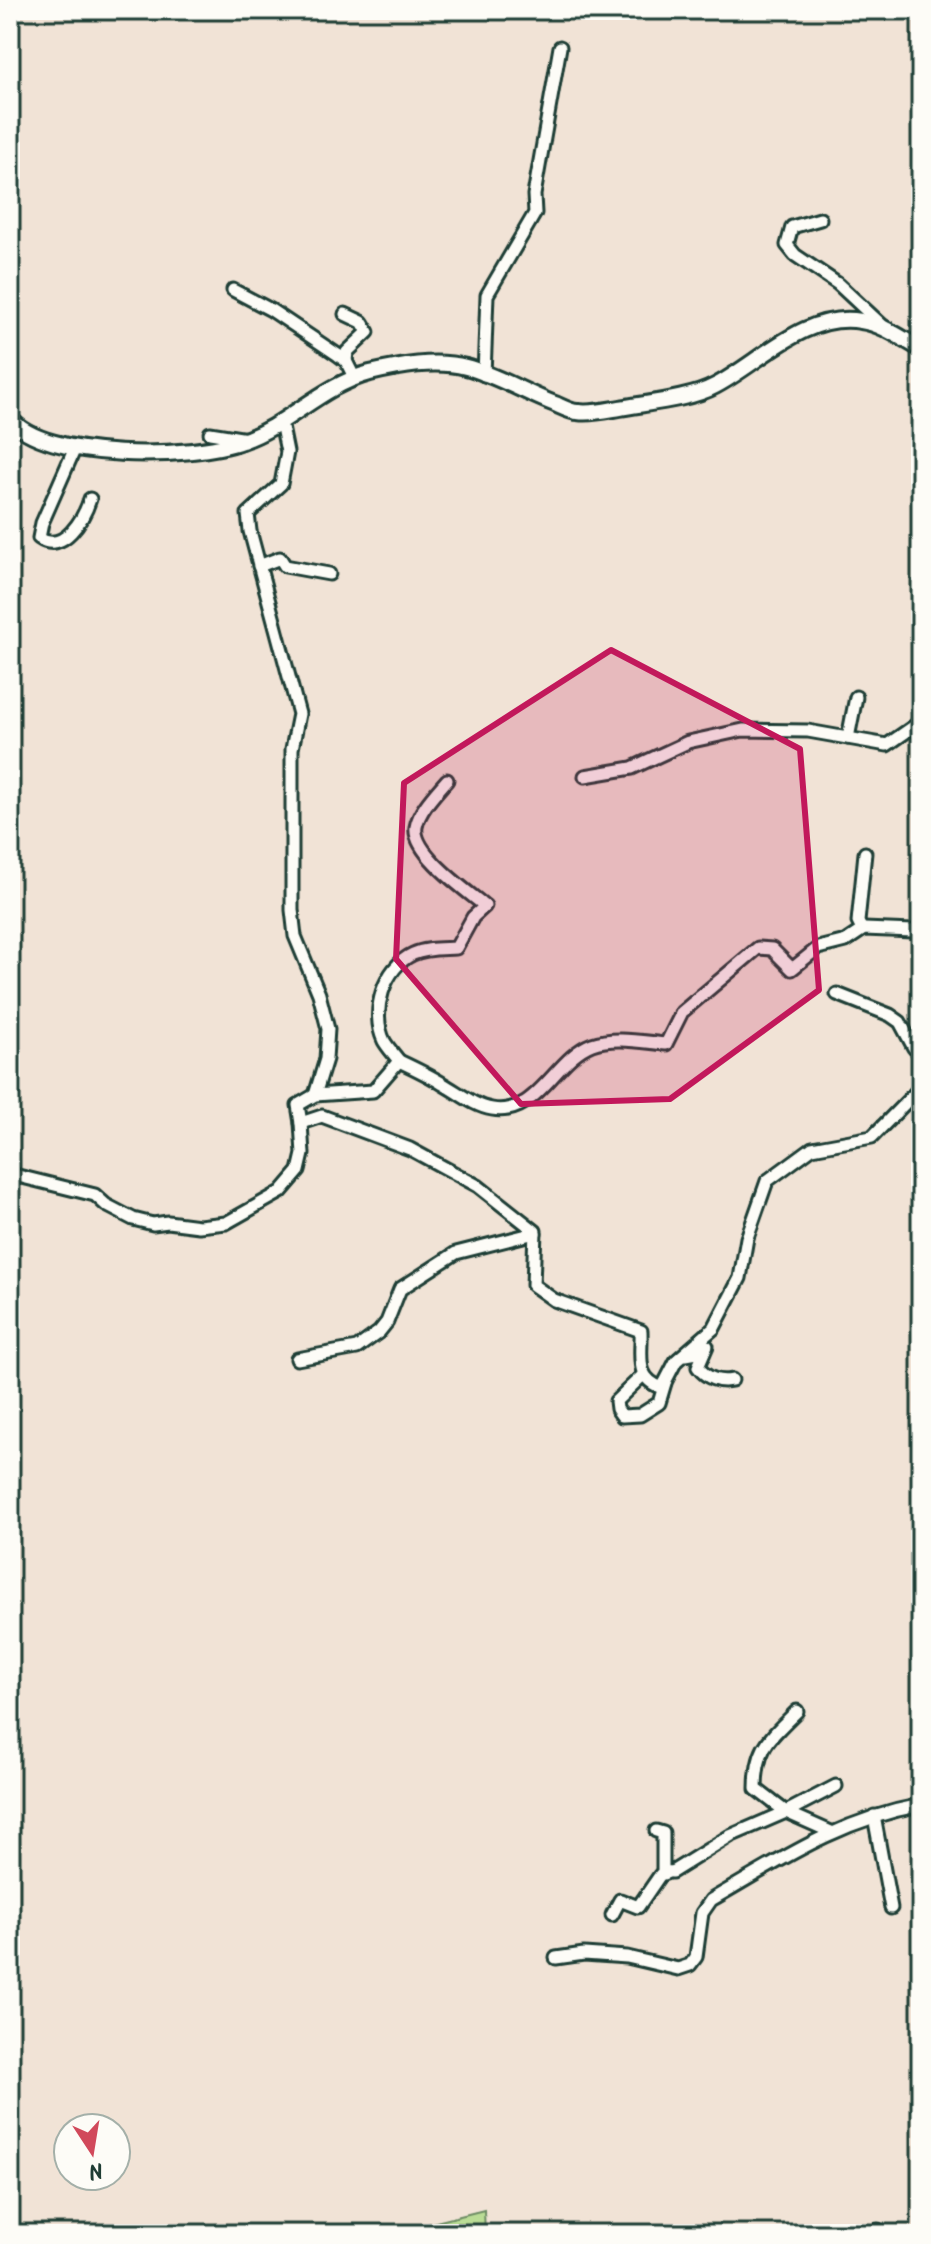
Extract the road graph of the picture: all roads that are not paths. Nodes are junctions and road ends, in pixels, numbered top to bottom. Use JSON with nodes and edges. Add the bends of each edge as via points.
{"nodes":[{"id":1,"x":560,"y":47,"type":"dead end"},
{"id":2,"x":820,"y":219,"type":"dead end"},
{"id":3,"x":233,"y":290,"type":"dead end"},
{"id":4,"x":345,"y":314,"type":"dead end"},
{"id":5,"x":888,"y":330,"type":"junction"},
{"id":6,"x":921,"y":349,"type":"edge"},
{"id":7,"x":346,"y":361,"type":"junction"},
{"id":8,"x":484,"y":375,"type":"junction"},
{"id":9,"x":354,"y":377,"type":"junction"},
{"id":10,"x":10,"y":418,"type":"edge"},
{"id":11,"x":281,"y":422,"type":"junction"},
{"id":12,"x":210,"y":433,"type":"dead end"},
{"id":13,"x":247,"y":439,"type":"junction"},
{"id":14,"x":75,"y":448,"type":"junction"},
{"id":15,"x":90,"y":499,"type":"dead end"},
{"id":16,"x":259,"y":566,"type":"junction"},
{"id":17,"x":329,"y":574,"type":"dead end"},
{"id":18,"x":856,"y":697,"type":"dead end"},
{"id":19,"x":921,"y":717,"type":"edge"},
{"id":20,"x":848,"y":738,"type":"junction"},
{"id":21,"x":585,"y":776,"type":"dead end"},
{"id":22,"x":447,"y":780,"type":"dead end"},
{"id":23,"x":865,"y":853,"type":"dead end"},
{"id":24,"x":862,"y":930,"type":"junction"},
{"id":25,"x":921,"y":934,"type":"edge"},
{"id":26,"x":837,"y":994,"type":"dead end"},
{"id":27,"x":921,"y":1050,"type":"edge"},
{"id":28,"x":399,"y":1061,"type":"junction"},
{"id":29,"x":921,"y":1087,"type":"edge"},
{"id":30,"x":315,"y":1095,"type":"junction"},
{"id":31,"x":301,"y":1123,"type":"junction"},
{"id":32,"x":10,"y":1174,"type":"edge"},
{"id":33,"x":535,"y":1233,"type":"junction"},
{"id":34,"x":682,"y":1356,"type":"junction"},
{"id":35,"x":297,"y":1359,"type":"dead end"},
{"id":36,"x":643,"y":1375,"type":"junction"},
{"id":37,"x":732,"y":1380,"type":"dead end"},
{"id":38,"x":665,"y":1383,"type":"junction"},
{"id":39,"x":797,"y":1711,"type":"dead end"},
{"id":40,"x":836,"y":1786,"type":"dead end"},
{"id":41,"x":921,"y":1805,"type":"edge"},
{"id":42,"x":786,"y":1812,"type":"junction"},
{"id":43,"x":874,"y":1816,"type":"junction"},
{"id":44,"x":656,"y":1831,"type":"dead end"},
{"id":45,"x":831,"y":1832,"type":"junction"},
{"id":46,"x":666,"y":1873,"type":"junction"},
{"id":47,"x":891,"y":1908,"type":"dead end"},
{"id":48,"x":612,"y":1915,"type":"dead end"},
{"id":49,"x":556,"y":1958,"type":"dead end"}],
"edges":[{"from":1,"to":8,"type":"street","via":[[535,213],[487,295]]},
{"from":2,"to":5,"type":"street","via":[[792,227],[787,245]]},
{"from":3,"to":7,"type":"street"},
{"from":4,"to":7,"type":"street","via":[[368,328],[347,352]]},
{"from":5,"to":6,"type":"main road"},
{"from":5,"to":8,"type":"main road","via":[[860,320],[811,328],[713,388],[577,413]]},
{"from":7,"to":9,"type":"street"},
{"from":8,"to":9,"type":"main road","via":[[467,367],[416,364]]},
{"from":9,"to":11,"type":"main road","via":[[322,392]]},
{"from":10,"to":14,"type":"main road","via":[[30,435]]},
{"from":11,"to":13,"type":"main road"},
{"from":11,"to":16,"type":"street","via":[[287,452],[281,484],[248,514]]},
{"from":12,"to":13,"type":"street"},
{"from":13,"to":14,"type":"main road","via":[[198,450]]},
{"from":14,"to":15,"type":"street","via":[[39,538],[53,542],[73,532]]},
{"from":16,"to":17,"type":"street","via":[[280,558],[285,566]]},
{"from":16,"to":30,"type":"street","via":[[299,714],[292,749],[292,910],[295,936],[328,1029]]},
{"from":18,"to":20,"type":"street"},
{"from":19,"to":20,"type":"street","via":[[887,745]]},
{"from":20,"to":21,"type":"street","via":[[743,730],[688,742],[632,768]]},
{"from":22,"to":28,"type":"street","via":[[427,803],[416,836],[429,857],[485,906],[456,948],[412,954],[392,971],[382,994],[380,1019],[385,1041]]},
{"from":23,"to":24,"type":"street","via":[[858,922]]},
{"from":24,"to":25,"type":"street"},
{"from":24,"to":28,"type":"street","via":[[846,941],[818,948],[792,969],[772,949],[758,948],[682,1012],[666,1044],[589,1045],[569,1057],[521,1105],[495,1110],[476,1104]]},
{"from":26,"to":27,"type":"street","via":[[890,1015]]},
{"from":28,"to":30,"type":"street","via":[[373,1091]]},
{"from":29,"to":34,"type":"street","via":[[872,1137],[812,1148],[767,1181],[740,1278],[714,1328]]},
{"from":30,"to":31,"type":"street","via":[[298,1105]]},
{"from":31,"to":32,"type":"street","via":[[299,1171],[281,1192],[226,1223],[153,1224],[133,1219],[95,1195]]},
{"from":31,"to":33,"type":"street","via":[[322,1116],[410,1149],[478,1186]]},
{"from":33,"to":35,"type":"street","via":[[456,1253],[400,1289],[387,1322],[357,1348]]},
{"from":33,"to":36,"type":"street","via":[[533,1285],[554,1300],[641,1331]]},
{"from":34,"to":37,"type":"street","via":[[707,1346],[698,1367],[702,1374]]},
{"from":34,"to":38,"type":"street"},
{"from":36,"to":38,"type":"street","via":[[648,1383],[662,1388]]},
{"from":36,"to":38,"type":"street","via":[[616,1401],[622,1416],[640,1415],[659,1403]]},
{"from":39,"to":42,"type":"street","via":[[757,1760],[756,1789]]},
{"from":40,"to":42,"type":"street"},
{"from":41,"to":43,"type":"street"},
{"from":42,"to":45,"type":"street"},
{"from":42,"to":46,"type":"street"},
{"from":43,"to":45,"type":"street"},
{"from":43,"to":47,"type":"street"},
{"from":44,"to":46,"type":"street","via":[[663,1833]]},
{"from":45,"to":49,"type":"street","via":[[711,1900],[702,1913],[699,1949],[690,1965],[678,1969],[584,1954]]},
{"from":46,"to":48,"type":"street","via":[[638,1907],[620,1900]]}]}
